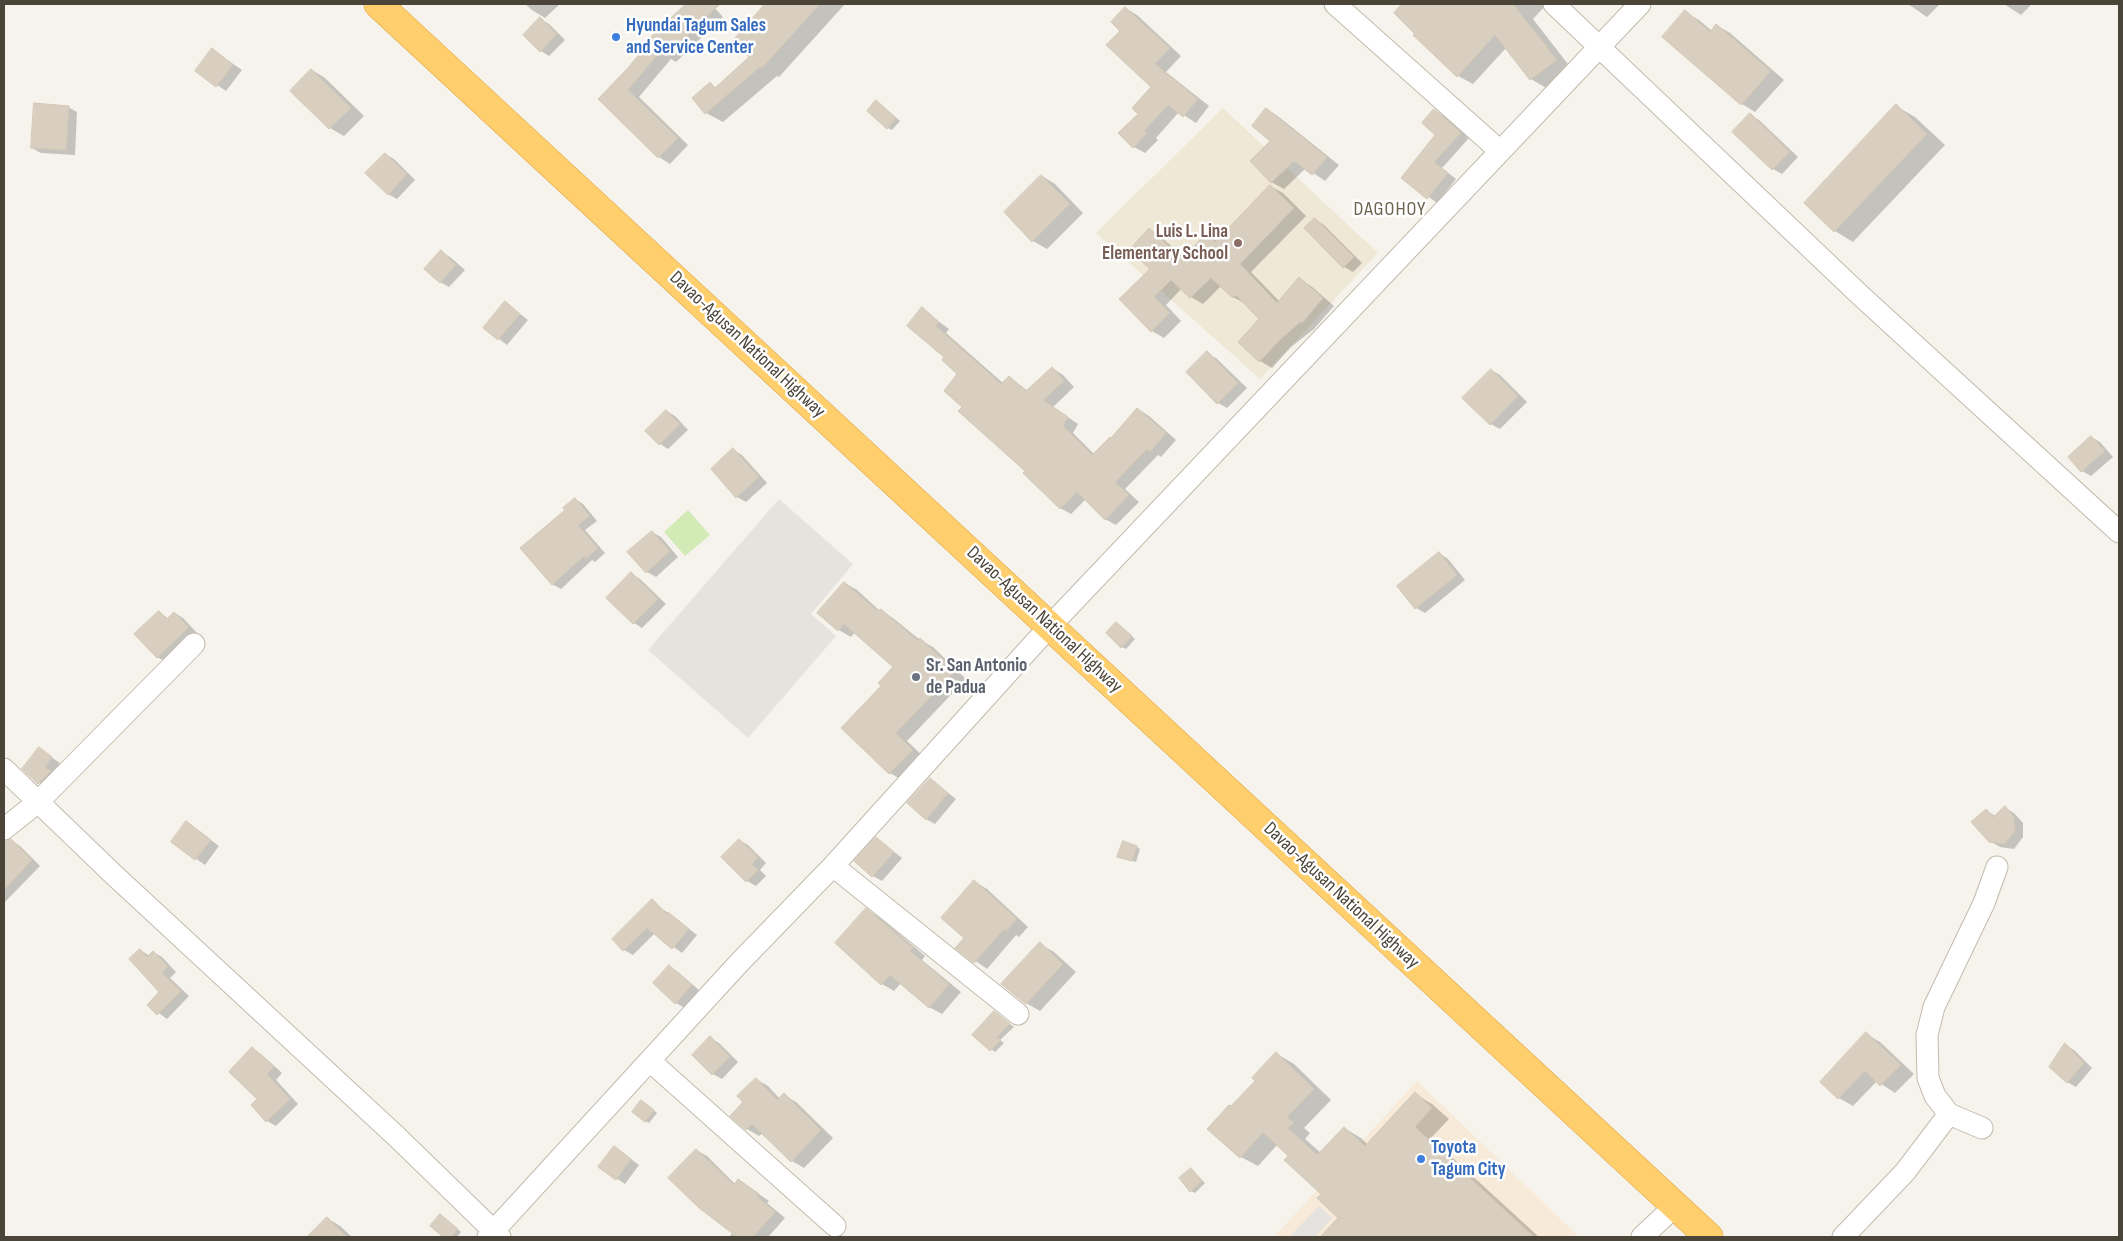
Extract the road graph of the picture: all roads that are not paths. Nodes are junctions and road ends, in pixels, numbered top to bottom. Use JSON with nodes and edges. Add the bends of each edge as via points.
{"nodes":[{"id":1,"x":378,"y":4,"type":"edge"},
{"id":2,"x":1335,"y":4,"type":"edge"},
{"id":3,"x":1554,"y":4,"type":"edge"},
{"id":4,"x":1640,"y":4,"type":"edge"},
{"id":5,"x":1600,"y":46,"type":"junction"},
{"id":6,"x":1500,"y":151,"type":"junction"},
{"id":7,"x":2119,"y":532,"type":"edge"},
{"id":8,"x":1050,"y":626,"type":"junction"},
{"id":9,"x":194,"y":644,"type":"dead end"},
{"id":10,"x":4,"y":769,"type":"edge"},
{"id":11,"x":38,"y":802,"type":"junction"},
{"id":12,"x":4,"y":829,"type":"edge"},
{"id":13,"x":833,"y":866,"type":"junction"},
{"id":14,"x":1997,"y":867,"type":"dead end"},
{"id":15,"x":1018,"y":1014,"type":"dead end"},
{"id":16,"x":650,"y":1061,"type":"junction"},
{"id":17,"x":1948,"y":1114,"type":"junction"},
{"id":18,"x":1982,"y":1128,"type":"dead end"},
{"id":19,"x":1675,"y":1206,"type":"junction"},
{"id":20,"x":835,"y":1226,"type":"dead end"},
{"id":21,"x":494,"y":1235,"type":"edge"},
{"id":22,"x":1642,"y":1237,"type":"edge"},
{"id":23,"x":1709,"y":1237,"type":"edge"},
{"id":24,"x":1842,"y":1237,"type":"edge"}],
"edges":[{"from":1,"to":8,"type":"highway","name":"Davao-Agusan National Highway"},
{"from":2,"to":6,"type":"street"},
{"from":3,"to":5,"type":"street"},
{"from":4,"to":5,"type":"street"},
{"from":5,"to":6,"type":"street"},
{"from":5,"to":7,"type":"street","via":[[1860,295]]},
{"from":6,"to":8,"type":"street"},
{"from":8,"to":13,"type":"street"},
{"from":8,"to":19,"type":"highway","name":"Davao-Agusan National Highway"},
{"from":9,"to":11,"type":"street"},
{"from":10,"to":11,"type":"street"},
{"from":11,"to":12,"type":"street"},
{"from":11,"to":21,"type":"street","via":[[396,1136]]},
{"from":13,"to":15,"type":"street"},
{"from":13,"to":16,"type":"street"},
{"from":14,"to":17,"type":"street","via":[[1984,903],[1934,1007],[1927,1035],[1928,1078],[1935,1096]]},
{"from":16,"to":20,"type":"street"},
{"from":16,"to":21,"type":"street"},
{"from":17,"to":18,"type":"street"},
{"from":17,"to":24,"type":"street","via":[[1905,1172]]},
{"from":19,"to":22,"type":"street"},
{"from":19,"to":23,"type":"highway","name":"Davao-Agusan National Highway"}]}
